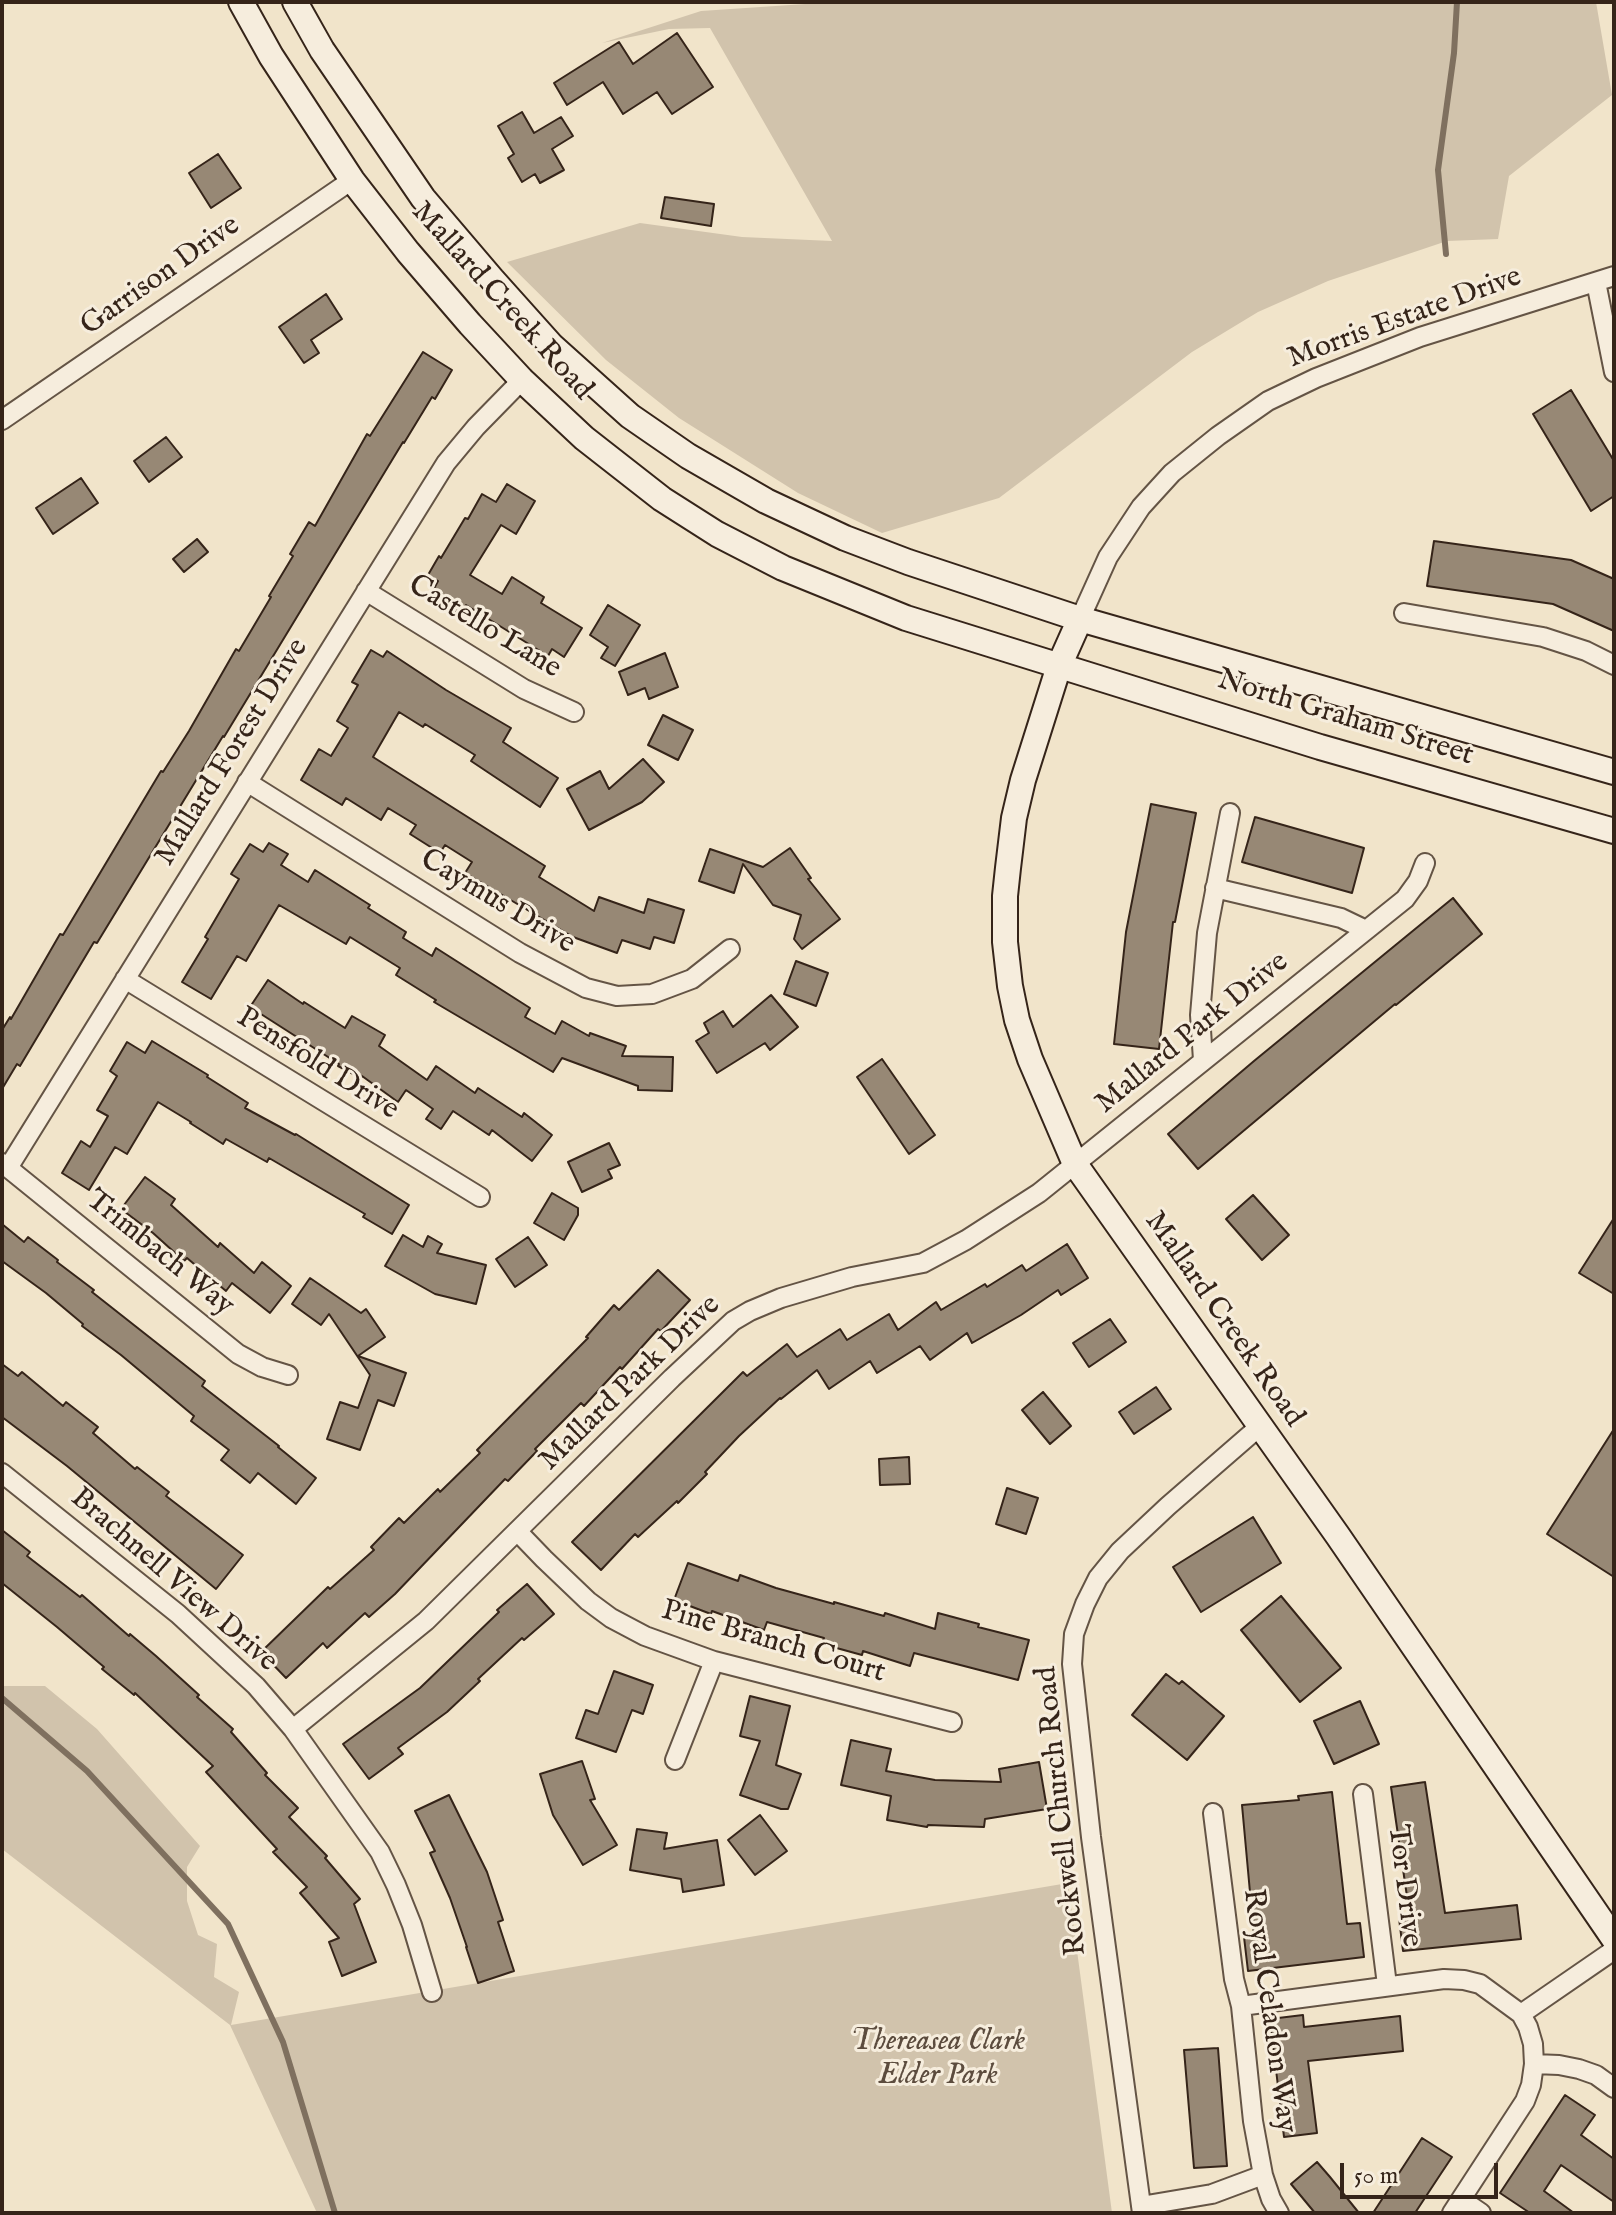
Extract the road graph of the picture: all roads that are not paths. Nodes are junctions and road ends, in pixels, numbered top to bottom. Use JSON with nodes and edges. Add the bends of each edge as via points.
{"nodes":[{"id":1,"x":241,"y":2,"type":"edge"},
{"id":2,"x":295,"y":2,"type":"edge"},
{"id":3,"x":352,"y":180,"type":"junction"},
{"id":4,"x":1614,"y":276,"type":"edge"},
{"id":5,"x":1596,"y":282,"type":"junction"},
{"id":6,"x":1614,"y":372,"type":"edge"},
{"id":7,"x":522,"y":380,"type":"junction"},
{"id":8,"x":2,"y":420,"type":"edge"},
{"id":9,"x":366,"y":591,"type":"junction"},
{"id":10,"x":1404,"y":613,"type":"dead end"},
{"id":11,"x":1080,"y":619,"type":"junction"},
{"id":12,"x":1614,"y":665,"type":"edge"},
{"id":13,"x":1059,"y":666,"type":"junction"},
{"id":14,"x":574,"y":712,"type":"dead end"},
{"id":15,"x":1614,"y":772,"type":"edge"},
{"id":16,"x":247,"y":782,"type":"junction"},
{"id":17,"x":1230,"y":813,"type":"dead end"},
{"id":18,"x":1614,"y":831,"type":"edge"},
{"id":19,"x":1425,"y":863,"type":"dead end"},
{"id":20,"x":1215,"y":888,"type":"junction"},
{"id":21,"x":1366,"y":930,"type":"junction"},
{"id":22,"x":730,"y":949,"type":"dead end"},
{"id":23,"x":125,"y":979,"type":"junction"},
{"id":24,"x":1203,"y":1060,"type":"junction"},
{"id":25,"x":1075,"y":1164,"type":"junction"},
{"id":26,"x":5,"y":1166,"type":"edge"},
{"id":27,"x":480,"y":1197,"type":"dead end"},
{"id":28,"x":288,"y":1375,"type":"dead end"},
{"id":29,"x":1259,"y":1427,"type":"junction"},
{"id":30,"x":2,"y":1473,"type":"edge"},
{"id":31,"x":518,"y":1532,"type":"junction"},
{"id":32,"x":714,"y":1661,"type":"junction"},
{"id":33,"x":952,"y":1722,"type":"dead end"},
{"id":34,"x":293,"y":1729,"type":"junction"},
{"id":35,"x":675,"y":1760,"type":"dead end"},
{"id":36,"x":1363,"y":1794,"type":"dead end"},
{"id":37,"x":1213,"y":1813,"type":"dead end"},
{"id":38,"x":1614,"y":1939,"type":"edge"},
{"id":39,"x":1614,"y":1950,"type":"edge"},
{"id":40,"x":1387,"y":1985,"type":"junction"},
{"id":41,"x":432,"y":1992,"type":"dead end"},
{"id":42,"x":1241,"y":2006,"type":"junction"},
{"id":43,"x":1521,"y":2014,"type":"junction"},
{"id":44,"x":1534,"y":2064,"type":"junction"},
{"id":45,"x":1614,"y":2088,"type":"edge"},
{"id":46,"x":1263,"y":2175,"type":"junction"},
{"id":47,"x":1457,"y":2206,"type":"edge"},
{"id":48,"x":1141,"y":2209,"type":"edge"},
{"id":49,"x":1279,"y":2213,"type":"edge"},
{"id":50,"x":1481,"y":2213,"type":"edge"}],
"edges":[{"from":1,"to":3,"type":"main road","name":"Mallard Creek Road"},
{"from":2,"to":11,"type":"main road","name":"Mallard Creek Road","via":[[423,198],[552,346],[630,416],[766,501],[845,538]]},
{"from":3,"to":7,"type":"main road","name":"Mallard Creek Road"},
{"from":3,"to":8,"type":"street","name":"Garrison Drive"},
{"from":4,"to":5,"type":"street","name":"Morris Estate Drive"},
{"from":5,"to":6,"type":"street"},
{"from":5,"to":11,"type":"street","name":"Morris Estate Drive","via":[[1420,337],[1268,401],[1172,473],[1141,507],[1108,557]]},
{"from":7,"to":9,"type":"street","name":"Mallard Forest Drive","via":[[446,463]]},
{"from":7,"to":13,"type":"main road","name":"Mallard Creek Road","via":[[622,470],[717,534],[859,600]]},
{"from":9,"to":14,"type":"street","name":"Castello Lane","via":[[524,689]]},
{"from":9,"to":16,"type":"street","name":"Mallard Forest Drive"},
{"from":10,"to":12,"type":"street","via":[[1543,637]]},
{"from":11,"to":13,"type":"main road","name":"Mallard Creek Road"},
{"from":11,"to":15,"type":"main road","name":"North Graham Street"},
{"from":13,"to":18,"type":"main road","name":"North Graham Street"},
{"from":13,"to":25,"type":"main road","name":"Mallard Creek Road","via":[[1014,818],[1005,942],[1017,1020]]},
{"from":16,"to":22,"type":"street","name":"Caymus Drive","via":[[520,953],[586,988],[617,996],[652,994],[692,979]]},
{"from":16,"to":23,"type":"street","name":"Mallard Forest Drive"},
{"from":17,"to":20,"type":"street"},
{"from":19,"to":21,"type":"street","name":"Mallard Park Drive","via":[[1405,899]]},
{"from":20,"to":21,"type":"street","via":[[1341,918]]},
{"from":20,"to":24,"type":"street","via":[[1200,1015]]},
{"from":21,"to":24,"type":"street","name":"Mallard Park Drive"},
{"from":23,"to":26,"type":"street","name":"Mallard Forest Drive"},
{"from":23,"to":27,"type":"street","name":"Pensfold Drive"},
{"from":24,"to":25,"type":"street","name":"Mallard Park Drive"},
{"from":25,"to":29,"type":"main road","name":"Mallard Creek Road"},
{"from":25,"to":31,"type":"street","name":"Mallard Park Drive","via":[[1039,1193],[923,1263],[781,1298],[733,1321]]},
{"from":26,"to":28,"type":"street","name":"Trimbach Way","via":[[238,1354]]},
{"from":29,"to":38,"type":"main road","name":"Mallard Creek Road"},
{"from":29,"to":48,"type":"street","name":"Rockwell Church Road","via":[[1120,1551],[1098,1578],[1074,1634],[1072,1664],[1091,1837]]},
{"from":30,"to":34,"type":"street","name":"Brachnell View Drive","via":[[178,1614],[256,1686]]},
{"from":31,"to":32,"type":"street","name":"Pine Branch Court","via":[[611,1618]]},
{"from":31,"to":34,"type":"street","name":"Mallard Park Drive","via":[[426,1621]]},
{"from":32,"to":33,"type":"street","name":"Pine Branch Court"},
{"from":32,"to":35,"type":"street"},
{"from":34,"to":41,"type":"street","name":"Brachnell View Drive","via":[[380,1852],[412,1925]]},
{"from":36,"to":40,"type":"street","name":"Tor Drive"},
{"from":37,"to":42,"type":"street","name":"Royal Celadon Way"},
{"from":39,"to":43,"type":"street"},
{"from":40,"to":42,"type":"street"},
{"from":40,"to":43,"type":"street","via":[[1464,1980],[1480,1984]]},
{"from":42,"to":46,"type":"street","name":"Royal Celadon Way"},
{"from":43,"to":44,"type":"street","via":[[1533,2044]]},
{"from":44,"to":45,"type":"street","via":[[1579,2069]]},
{"from":44,"to":47,"type":"street","via":[[1525,2101]]},
{"from":46,"to":48,"type":"street","via":[[1196,2198]]},
{"from":46,"to":49,"type":"street","name":"Royal Celadon Way"},
{"from":47,"to":50,"type":"street"}]}
